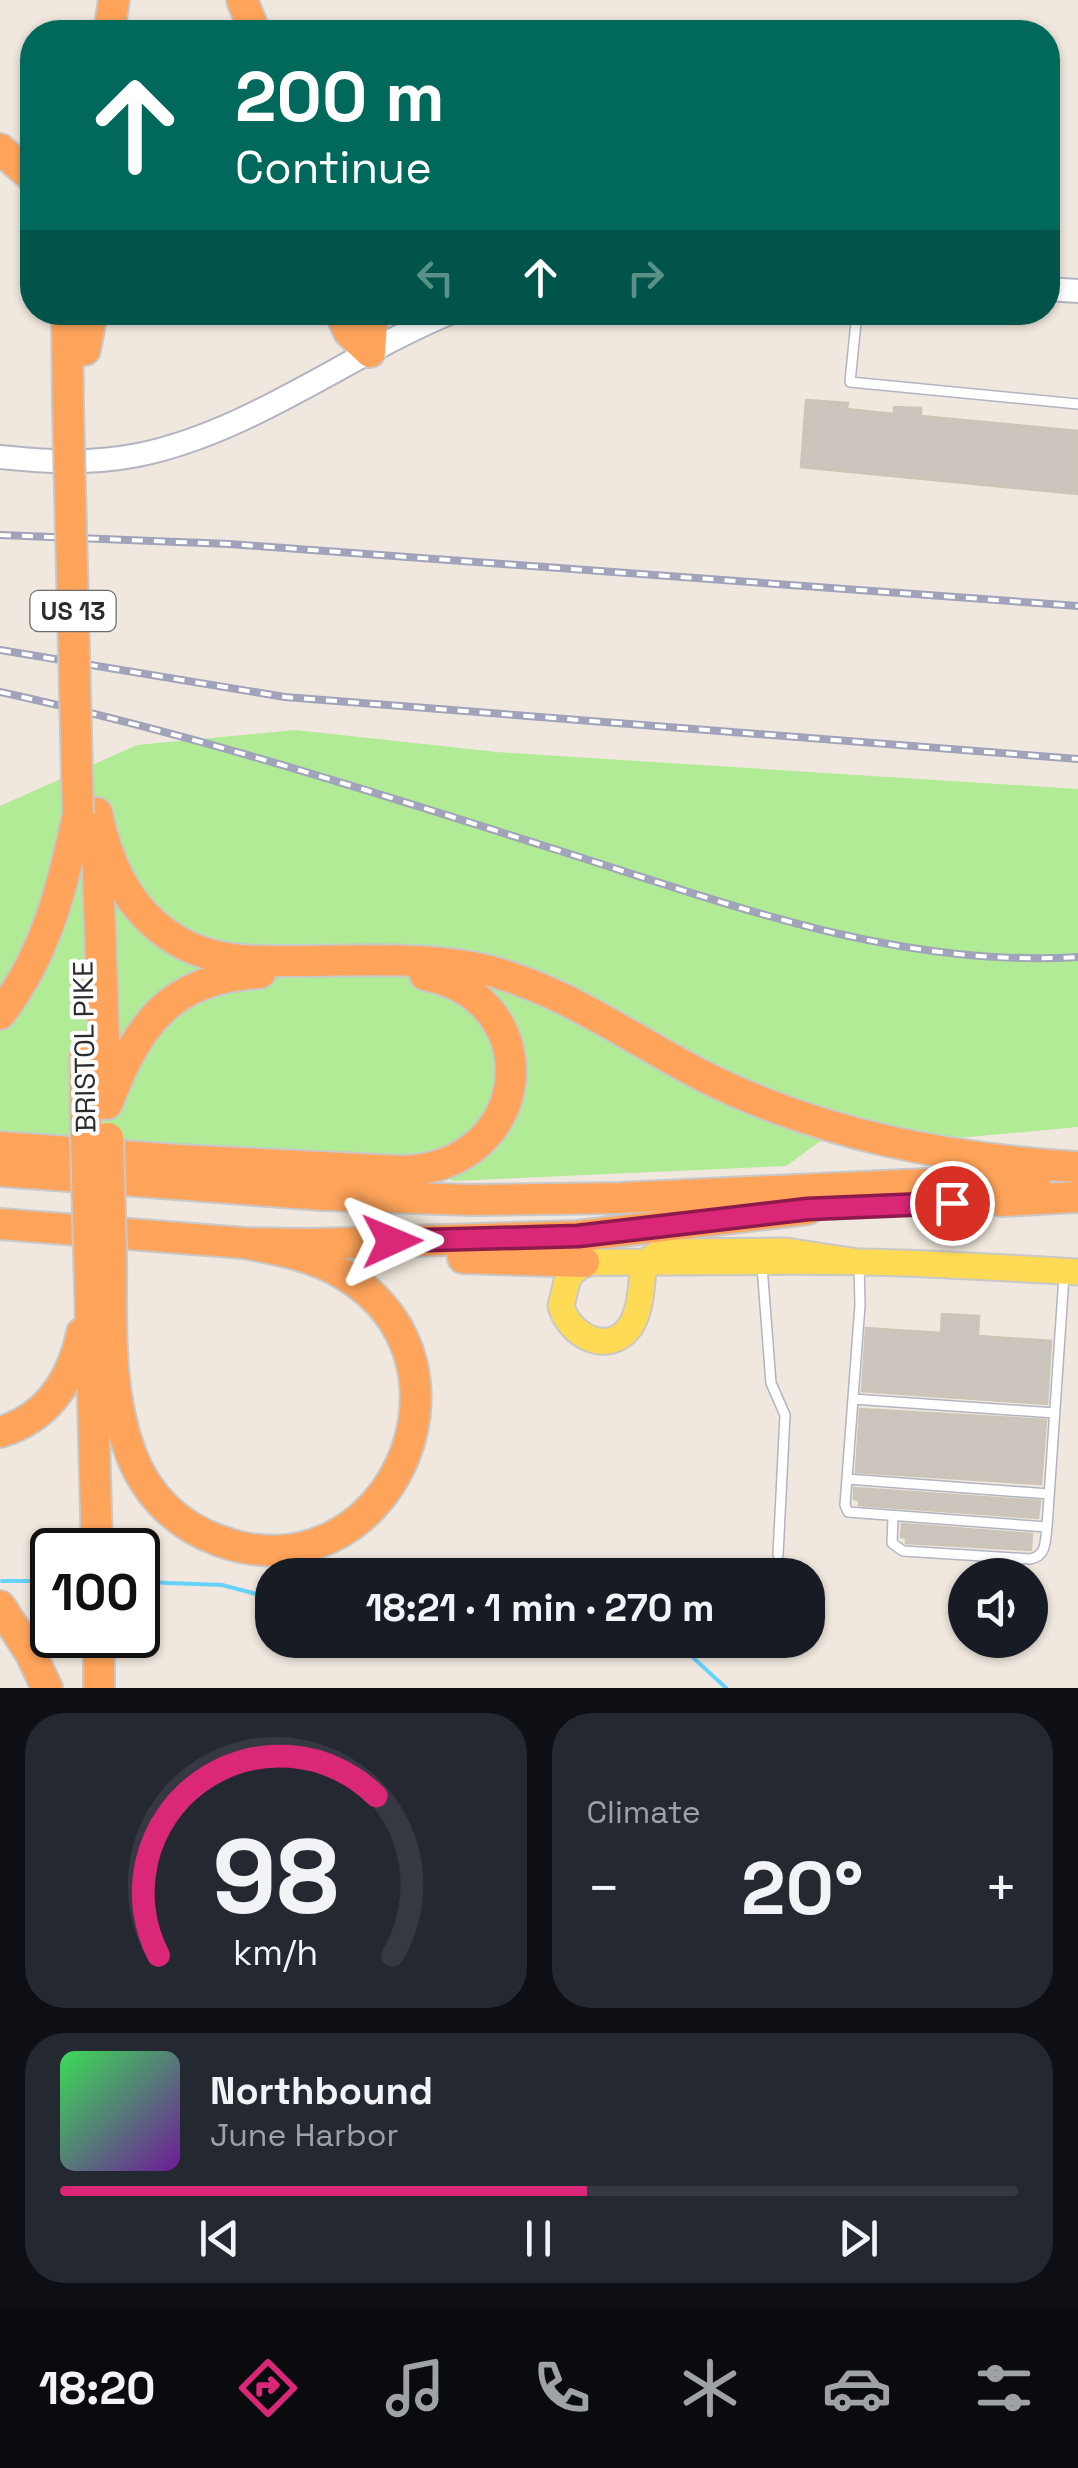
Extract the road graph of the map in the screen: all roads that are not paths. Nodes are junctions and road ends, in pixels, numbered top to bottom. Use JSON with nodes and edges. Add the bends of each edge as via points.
{"nodes":[{"id":1,"x":0,"y":149,"type":"edge"},
{"id":2,"x":20,"y":166,"type":"edge"},
{"id":3,"x":69,"y":325,"type":"edge"},
{"id":4,"x":88,"y":325,"type":"edge"},
{"id":5,"x":346,"y":325,"type":"edge"},
{"id":6,"x":372,"y":325,"type":"edge"},
{"id":7,"x":425,"y":325,"type":"edge"},
{"id":8,"x":856,"y":325,"type":"edge"},
{"id":9,"x":370,"y":352,"type":"junction"},
{"id":10,"x":1078,"y":404,"type":"edge"},
{"id":11,"x":78,"y":407,"type":"junction"},
{"id":12,"x":0,"y":458,"type":"edge"},
{"id":13,"x":88,"y":814,"type":"junction"},
{"id":14,"x":0,"y":1014,"type":"edge"},
{"id":15,"x":107,"y":1104,"type":"junction"},
{"id":16,"x":97,"y":1137,"type":"junction"},
{"id":17,"x":0,"y":1147,"type":"edge"},
{"id":18,"x":1078,"y":1167,"type":"edge"},
{"id":19,"x":0,"y":1172,"type":"edge"},
{"id":20,"x":1078,"y":1176,"type":"edge"},
{"id":21,"x":0,"y":1191,"type":"edge"},
{"id":22,"x":1078,"y":1197,"type":"edge"},
{"id":23,"x":808,"y":1209,"type":"junction"},
{"id":24,"x":0,"y":1224,"type":"edge"},
{"id":25,"x":244,"y":1243,"type":"junction"},
{"id":26,"x":311,"y":1244,"type":"junction"},
{"id":27,"x":100,"y":1250,"type":"junction"},
{"id":28,"x":584,"y":1262,"type":"junction"},
{"id":29,"x":858,"y":1262,"type":"junction"},
{"id":30,"x":644,"y":1263,"type":"junction"},
{"id":31,"x":762,"y":1264,"type":"junction"},
{"id":32,"x":1071,"y":1272,"type":"edge"},
{"id":33,"x":90,"y":1280,"type":"junction"},
{"id":34,"x":114,"y":1393,"type":"junction"},
{"id":35,"x":853,"y":1399,"type":"junction"},
{"id":36,"x":1055,"y":1413,"type":"junction"},
{"id":37,"x":0,"y":1432,"type":"edge"},
{"id":38,"x":847,"y":1479,"type":"junction"},
{"id":39,"x":1050,"y":1494,"type":"junction"},
{"id":40,"x":893,"y":1517,"type":"junction"},
{"id":41,"x":1047,"y":1527,"type":"junction"},
{"id":42,"x":96,"y":1528,"type":"edge"},
{"id":43,"x":117,"y":1528,"type":"edge"},
{"id":44,"x":778,"y":1555,"type":"dead end"},
{"id":45,"x":0,"y":1606,"type":"edge"},
{"id":46,"x":99,"y":1658,"type":"edge"},
{"id":47,"x":119,"y":1658,"type":"edge"},
{"id":48,"x":46,"y":1688,"type":"edge"},
{"id":49,"x":99,"y":1688,"type":"edge"},
{"id":50,"x":119,"y":1688,"type":"edge"}],
"edges":[{"from":1,"to":2,"type":"highway"},
{"from":3,"to":11,"type":"highway","number":"US 13"},
{"from":4,"to":11,"type":"highway","number":"US 13"},
{"from":5,"to":9,"type":"highway"},
{"from":6,"to":9,"type":"highway"},
{"from":7,"to":9,"type":"main road"},
{"from":8,"to":10,"type":"lane","via":[[850,382]]},
{"from":9,"to":12,"type":"main road","via":[[246,416],[164,448],[88,462]]},
{"from":11,"to":13,"type":"highway","number":"US 13","bridge":true},
{"from":13,"to":14,"type":"highway","via":[[47,932]]},
{"from":13,"to":15,"type":"highway","number":"US 13"},
{"from":13,"to":16,"type":"highway","name":"BRISTOL PIKE","number":"US 13"},
{"from":13,"to":18,"type":"highway","via":[[137,908],[174,939],[204,953],[474,968],[538,988],[705,1077],[818,1122],[935,1152]]},
{"from":15,"to":16,"type":"highway","number":"US 13"},
{"from":15,"to":17,"type":"highway","via":[[133,1044],[154,1016],[198,987],[246,974],[442,978],[488,1010],[511,1066],[504,1104],[486,1138],[466,1155],[430,1168],[324,1168]]},
{"from":16,"to":27,"type":"highway","name":"BRISTOL PIKE","number":"US 13","bridge":true},
{"from":19,"to":20,"type":"highway","via":[[472,1200]]},
{"from":21,"to":23,"type":"highway","via":[[472,1219]]},
{"from":22,"to":23,"type":"highway"},
{"from":23,"to":26,"type":"highway","via":[[578,1236]]},
{"from":24,"to":25,"type":"highway"},
{"from":25,"to":26,"type":"highway"},
{"from":25,"to":34,"type":"highway","via":[[299,1254],[346,1275],[397,1326],[414,1376],[416,1410],[406,1457],[379,1501],[352,1526],[304,1546],[255,1550],[210,1538],[169,1512],[148,1487],[131,1456]]},
{"from":26,"to":28,"type":"highway","via":[[354,1252]]},
{"from":27,"to":33,"type":"highway","name":"BRISTOL PIKE","number":"US 13"},
{"from":27,"to":34,"type":"highway","number":"US 13"},
{"from":28,"to":30,"type":"main road"},
{"from":28,"to":30,"type":"main road","via":[[568,1277],[561,1306],[574,1330],[598,1341],[632,1324]]},
{"from":29,"to":30,"type":"main road","via":[[786,1251],[667,1250]]},
{"from":29,"to":31,"type":"main road"},
{"from":29,"to":32,"type":"main road"},
{"from":29,"to":35,"type":"lane"},
{"from":30,"to":31,"type":"main road"},
{"from":31,"to":44,"type":"lane","via":[[771,1383],[784,1415]]},
{"from":32,"to":36,"type":"lane"},
{"from":33,"to":37,"type":"highway","via":[[66,1380],[37,1414]]},
{"from":33,"to":42,"type":"highway"},
{"from":34,"to":43,"type":"highway"},
{"from":35,"to":36,"type":"lane"},
{"from":35,"to":38,"type":"lane"},
{"from":36,"to":39,"type":"lane"},
{"from":38,"to":39,"type":"lane"},
{"from":38,"to":40,"type":"lane","via":[[848,1512]]},
{"from":39,"to":41,"type":"lane"},
{"from":40,"to":41,"type":"lane"},
{"from":40,"to":41,"type":"lane","via":[[895,1548],[957,1555],[1038,1557]]},
{"from":45,"to":48,"type":"highway"},
{"from":46,"to":49,"type":"highway"},
{"from":47,"to":50,"type":"highway"}]}
